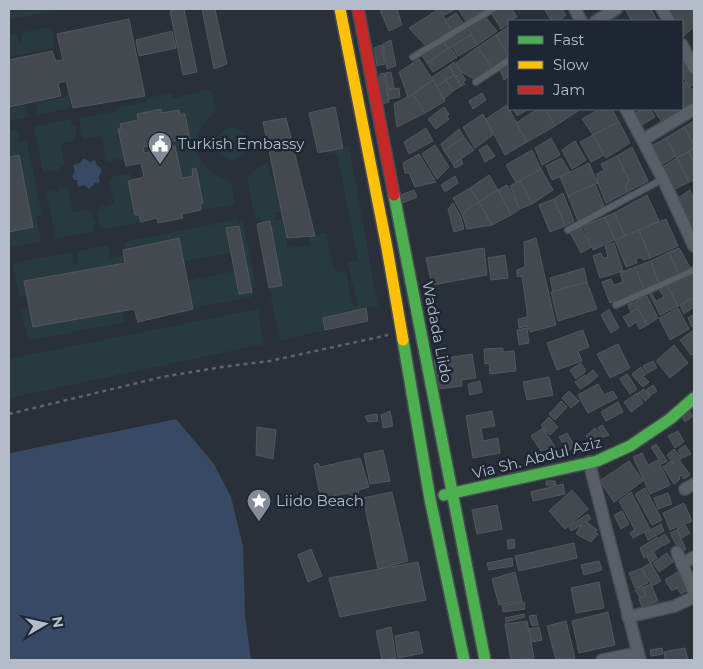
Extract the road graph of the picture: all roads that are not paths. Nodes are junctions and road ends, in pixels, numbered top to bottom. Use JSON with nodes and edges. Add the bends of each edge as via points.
{"nodes":[{"id":1,"x":340,"y":9,"type":"edge"},
{"id":2,"x":358,"y":9,"type":"edge"},
{"id":3,"x":493,"y":9,"type":"edge"},
{"id":4,"x":616,"y":9,"type":"edge"},
{"id":5,"x":662,"y":9,"type":"edge"},
{"id":6,"x":598,"y":20,"type":"edge"},
{"id":7,"x":668,"y":20,"type":"edge"},
{"id":8,"x":683,"y":48,"type":"edge"},
{"id":9,"x":413,"y":57,"type":"dead end"},
{"id":10,"x":508,"y":61,"type":"edge"},
{"id":11,"x":694,"y":68,"type":"edge"},
{"id":12,"x":476,"y":82,"type":"dead end"},
{"id":13,"x":694,"y":109,"type":"edge"},
{"id":14,"x":627,"y":110,"type":"edge"},
{"id":15,"x":643,"y":140,"type":"junction"},
{"id":16,"x":663,"y":180,"type":"junction"},
{"id":17,"x":568,"y":230,"type":"dead end"},
{"id":18,"x":694,"y":246,"type":"edge"},
{"id":19,"x":694,"y":270,"type":"edge"},
{"id":20,"x":616,"y":305,"type":"dead end"},
{"id":21,"x":694,"y":398,"type":"edge"},
{"id":22,"x":589,"y":462,"type":"junction"},
{"id":23,"x":452,"y":493,"type":"junction"},
{"id":24,"x":430,"y":499,"type":"junction"},
{"id":25,"x":677,"y":552,"type":"dead end"},
{"id":26,"x":694,"y":557,"type":"edge"},
{"id":27,"x":682,"y":564,"type":"junction"},
{"id":28,"x":694,"y":592,"type":"edge"},
{"id":29,"x":694,"y":597,"type":"edge"},
{"id":30,"x":628,"y":617,"type":"junction"},
{"id":31,"x":639,"y":656,"type":"edge"},
{"id":32,"x":464,"y":660,"type":"edge"},
{"id":33,"x":485,"y":660,"type":"edge"},
{"id":34,"x":602,"y":660,"type":"edge"}],
"edges":[{"from":1,"to":24,"type":"main road"},
{"from":2,"to":23,"type":"main road","name":"Wadada Liido"},
{"from":3,"to":9,"type":"lane"},
{"from":4,"to":6,"type":"street"},
{"from":5,"to":7,"type":"street"},
{"from":8,"to":11,"type":"street"},
{"from":10,"to":12,"type":"lane"},
{"from":13,"to":15,"type":"street"},
{"from":14,"to":15,"type":"street"},
{"from":15,"to":16,"type":"street"},
{"from":16,"to":17,"type":"lane"},
{"from":16,"to":18,"type":"street"},
{"from":19,"to":20,"type":"lane"},
{"from":21,"to":22,"type":"main road","name":"Via Sh. Abdul Aziz","via":[[630,446]]},
{"from":22,"to":23,"type":"main road","name":"Via Sh. Abdul Aziz"},
{"from":22,"to":30,"type":"street"},
{"from":23,"to":24,"type":"main road","name":"Via Sh. Abdul Aziz"},
{"from":23,"to":33,"type":"main road","name":"Wadada Liido"},
{"from":24,"to":32,"type":"main road"},
{"from":25,"to":27,"type":"street"},
{"from":26,"to":27,"type":"street"},
{"from":27,"to":28,"type":"street"},
{"from":29,"to":30,"type":"street","via":[[674,606]]},
{"from":30,"to":31,"type":"street"},
{"from":31,"to":34,"type":"street"}]}
